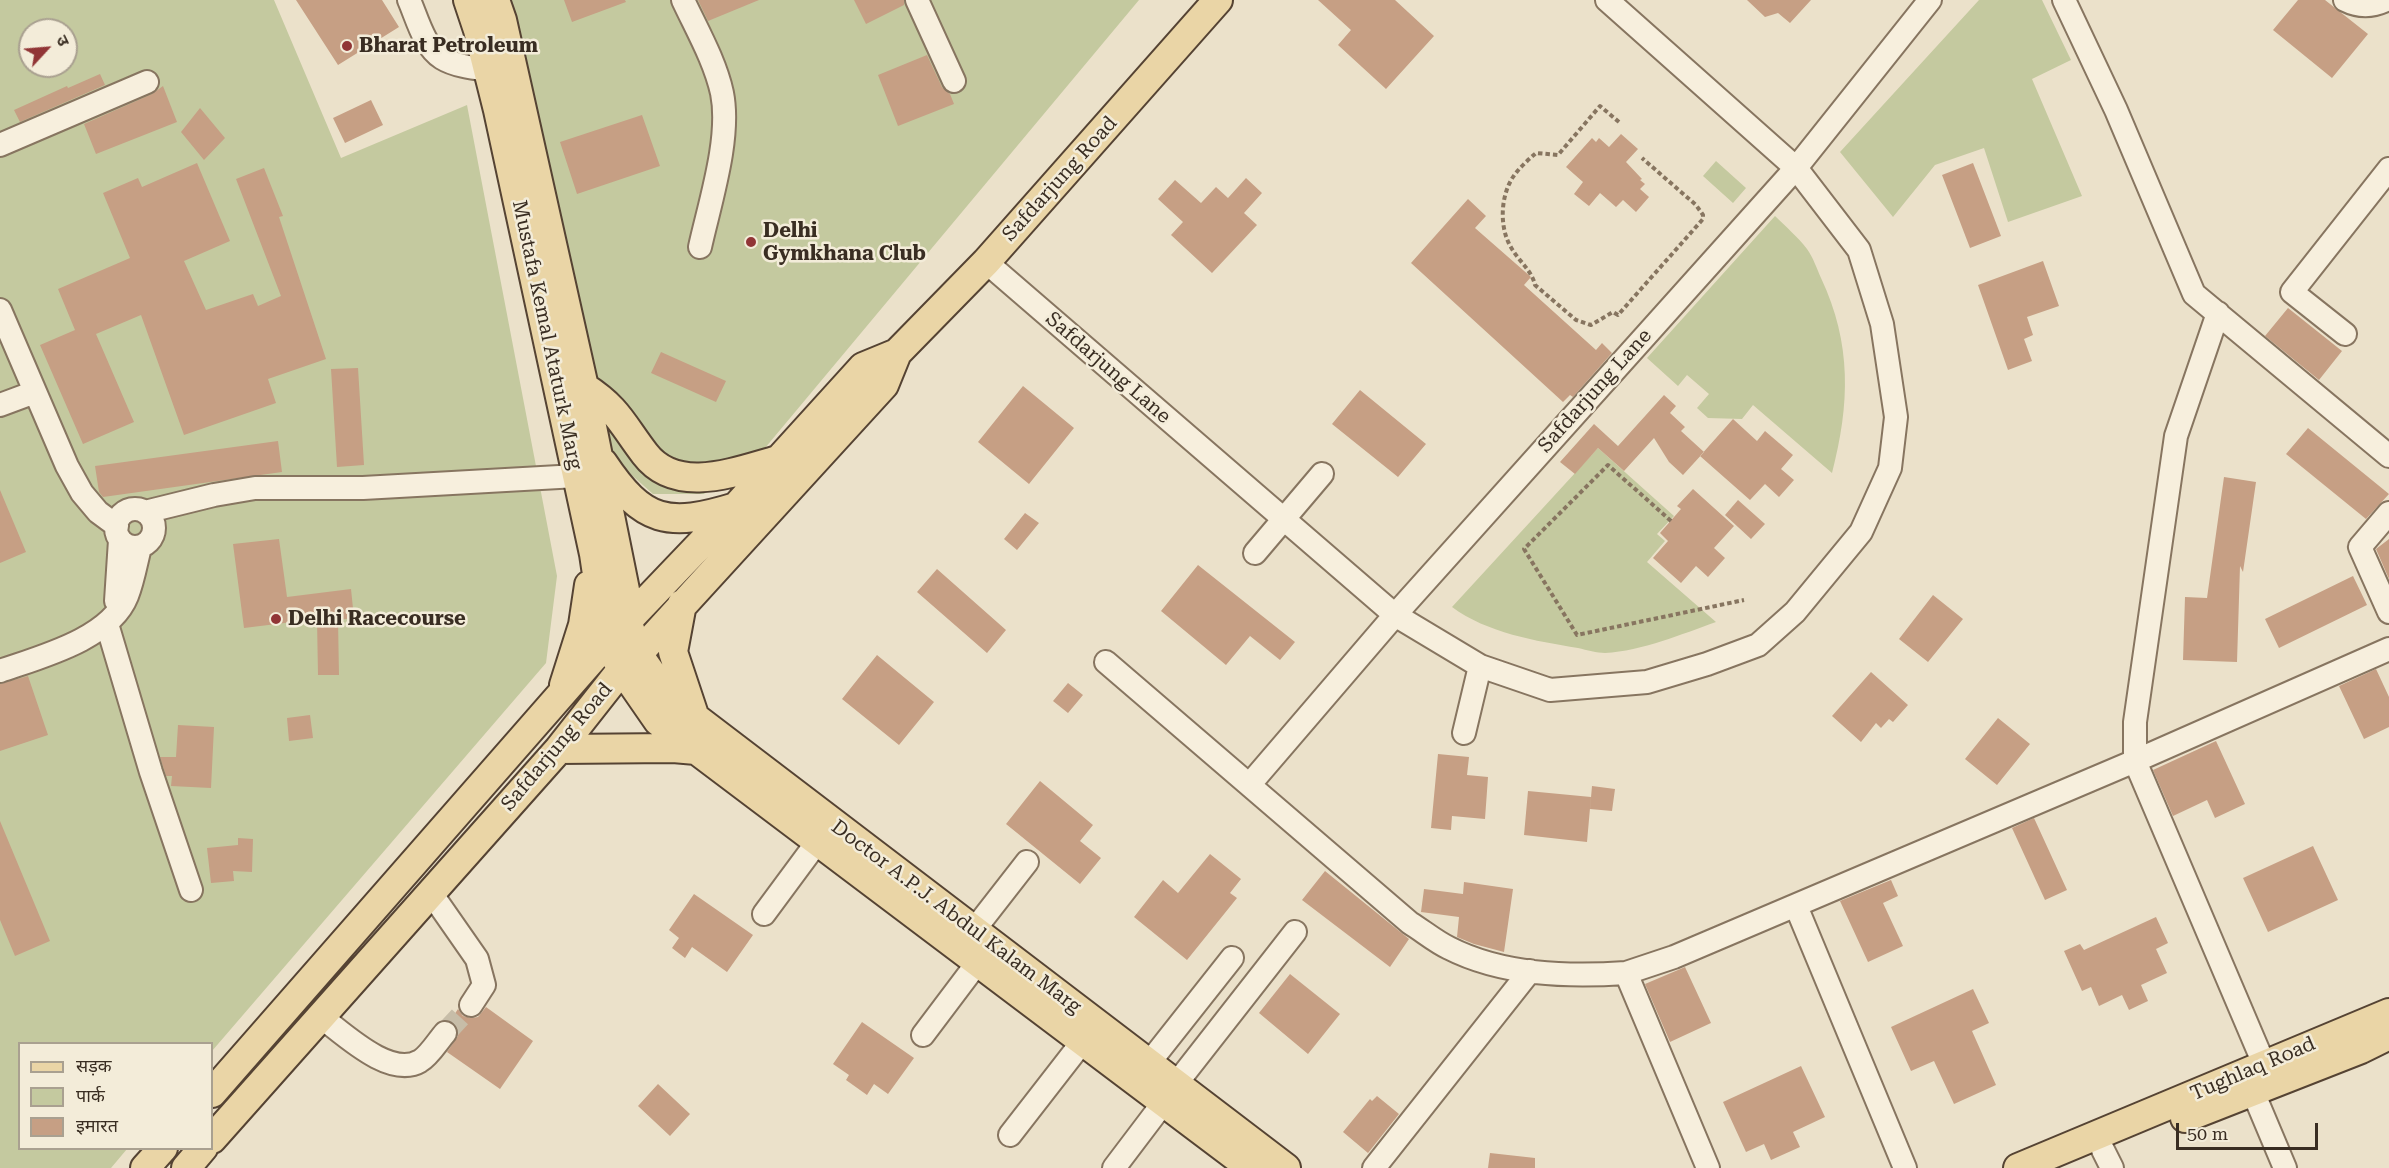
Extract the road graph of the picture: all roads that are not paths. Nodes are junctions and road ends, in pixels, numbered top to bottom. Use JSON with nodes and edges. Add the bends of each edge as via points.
{"nodes":[{"id":1,"x":409,"y":0,"type":"edge"},
{"id":2,"x":468,"y":0,"type":"edge"},
{"id":3,"x":495,"y":0,"type":"edge"},
{"id":4,"x":684,"y":0,"type":"edge"},
{"id":5,"x":917,"y":0,"type":"edge"},
{"id":6,"x":1218,"y":0,"type":"edge"},
{"id":7,"x":1607,"y":0,"type":"edge"},
{"id":8,"x":1930,"y":0,"type":"edge"},
{"id":9,"x":2064,"y":0,"type":"edge"},
{"id":10,"x":2345,"y":0,"type":"edge"},
{"id":11,"x":2386,"y":0,"type":"edge"},
{"id":12,"x":489,"y":70,"type":"junction"},
{"id":13,"x":954,"y":81,"type":"dead end"},
{"id":14,"x":147,"y":82,"type":"dead end"},
{"id":15,"x":0,"y":146,"type":"edge"},
{"id":16,"x":1796,"y":168,"type":"junction"},
{"id":17,"x":2389,"y":169,"type":"edge"},
{"id":18,"x":700,"y":247,"type":"dead end"},
{"id":19,"x":986,"y":262,"type":"junction"},
{"id":20,"x":0,"y":310,"type":"edge"},
{"id":21,"x":2218,"y":313,"type":"junction"},
{"id":22,"x":2345,"y":334,"type":"dead end"},
{"id":23,"x":897,"y":353,"type":"junction"},
{"id":24,"x":584,"y":387,"type":"junction"},
{"id":25,"x":35,"y":392,"type":"junction"},
{"id":26,"x":0,"y":405,"type":"edge"},
{"id":27,"x":595,"y":451,"type":"junction"},
{"id":28,"x":2388,"y":455,"type":"edge"},
{"id":29,"x":778,"y":460,"type":"junction"},
{"id":30,"x":1322,"y":474,"type":"dead end"},
{"id":31,"x":577,"y":476,"type":"junction"},
{"id":32,"x":736,"y":507,"type":"junction"},
{"id":33,"x":2389,"y":513,"type":"edge"},
{"id":34,"x":150,"y":518,"type":"junction"},
{"id":35,"x":1284,"y":519,"type":"junction"},
{"id":36,"x":126,"y":537,"type":"junction"},
{"id":37,"x":1255,"y":553,"type":"dead end"},
{"id":38,"x":594,"y":554,"type":"junction"},
{"id":39,"x":682,"y":604,"type":"junction"},
{"id":40,"x":2389,"y":612,"type":"edge"},
{"id":41,"x":1395,"y":615,"type":"junction"},
{"id":42,"x":111,"y":618,"type":"junction"},
{"id":43,"x":628,"y":623,"type":"junction"},
{"id":44,"x":607,"y":642,"type":"junction"},
{"id":45,"x":2389,"y":649,"type":"edge"},
{"id":46,"x":630,"y":661,"type":"junction"},
{"id":47,"x":1106,"y":662,"type":"dead end"},
{"id":48,"x":1480,"y":666,"type":"junction"},
{"id":49,"x":0,"y":671,"type":"edge"},
{"id":50,"x":560,"y":696,"type":"junction"},
{"id":51,"x":695,"y":718,"type":"junction"},
{"id":52,"x":1464,"y":733,"type":"dead end"},
{"id":53,"x":559,"y":749,"type":"junction"},
{"id":54,"x":696,"y":750,"type":"junction"},
{"id":55,"x":2135,"y":761,"type":"junction"},
{"id":56,"x":741,"y":768,"type":"junction"},
{"id":57,"x":1250,"y":784,"type":"junction"},
{"id":58,"x":818,"y":841,"type":"junction"},
{"id":59,"x":1027,"y":862,"type":"dead end"},
{"id":60,"x":191,"y":890,"type":"dead end"},
{"id":61,"x":431,"y":893,"type":"junction"},
{"id":62,"x":1796,"y":906,"type":"junction"},
{"id":63,"x":764,"y":914,"type":"dead end"},
{"id":64,"x":974,"y":930,"type":"junction"},
{"id":65,"x":1295,"y":932,"type":"dead end"},
{"id":66,"x":1232,"y":958,"type":"dead end"},
{"id":67,"x":978,"y":962,"type":"junction"},
{"id":68,"x":1530,"y":971,"type":"junction"},
{"id":69,"x":1626,"y":973,"type":"junction"},
{"id":70,"x":471,"y":1005,"type":"tunnel mouth"},
{"id":71,"x":2389,"y":1013,"type":"edge"},
{"id":72,"x":321,"y":1017,"type":"junction"},
{"id":73,"x":445,"y":1033,"type":"tunnel mouth"},
{"id":74,"x":923,"y":1035,"type":"dead end"},
{"id":75,"x":2389,"y":1035,"type":"edge"},
{"id":76,"x":1083,"y":1041,"type":"junction"},
{"id":77,"x":1149,"y":1064,"type":"junction"},
{"id":78,"x":2264,"y":1064,"type":"junction"},
{"id":79,"x":213,"y":1092,"type":"edge"},
{"id":80,"x":2253,"y":1092,"type":"junction"},
{"id":81,"x":1170,"y":1093,"type":"junction"},
{"id":82,"x":1010,"y":1135,"type":"dead end"},
{"id":83,"x":213,"y":1138,"type":"edge"},
{"id":84,"x":162,"y":1150,"type":"edge"},
{"id":85,"x":202,"y":1150,"type":"edge"},
{"id":86,"x":2100,"y":1160,"type":"edge"},
{"id":87,"x":145,"y":1168,"type":"edge"},
{"id":88,"x":186,"y":1168,"type":"edge"},
{"id":89,"x":1114,"y":1168,"type":"edge"},
{"id":90,"x":1251,"y":1168,"type":"edge"},
{"id":91,"x":1286,"y":1168,"type":"edge"},
{"id":92,"x":1374,"y":1168,"type":"edge"},
{"id":93,"x":1708,"y":1168,"type":"edge"},
{"id":94,"x":1905,"y":1168,"type":"edge"},
{"id":95,"x":2018,"y":1168,"type":"edge"},
{"id":96,"x":2057,"y":1168,"type":"edge"},
{"id":97,"x":2285,"y":1168,"type":"edge"}],
"edges":[{"from":1,"to":12,"type":"street","via":[[426,39],[441,57]]},
{"from":2,"to":12,"type":"main road","name":"Mustafa Kemal Ataturk Marg"},
{"from":3,"to":24,"type":"main road","name":"Mustafa Kemal Ataturk Marg"},
{"from":4,"to":18,"type":"street","via":[[722,93],[725,130]]},
{"from":5,"to":13,"type":"street"},
{"from":6,"to":19,"type":"main road","name":"Safdarjung Road"},
{"from":7,"to":16,"type":"street","name":"Safdarjung Lane"},
{"from":8,"to":16,"type":"street","name":"Safdarjung Lane"},
{"from":9,"to":21,"type":"street","via":[[2116,110],[2194,294]]},
{"from":10,"to":11,"type":"street","via":[[2370,6]]},
{"from":12,"to":31,"type":"main road","name":"Mustafa Kemal Ataturk Marg"},
{"from":14,"to":15,"type":"street"},
{"from":16,"to":41,"type":"street","name":"Safdarjung Lane"},
{"from":16,"to":48,"type":"street","name":"Safdarjung Lane","via":[[1859,250],[1888,357],[1896,417],[1890,468],[1861,532],[1795,612],[1758,645],[1707,664],[1647,682],[1550,690]]},
{"from":17,"to":22,"type":"street","via":[[2292,292]]},
{"from":19,"to":23,"type":"main road","name":"Safdarjung Road"},
{"from":19,"to":35,"type":"street","name":"Safdarjung Lane"},
{"from":20,"to":25,"type":"street"},
{"from":21,"to":28,"type":"street"},
{"from":21,"to":55,"type":"street","via":[[2176,436],[2135,722]]},
{"from":23,"to":29,"type":"main road","name":"Safdarjung Road","via":[[863,367]]},
{"from":23,"to":39,"type":"main road","name":"Safdarjung Road","via":[[884,385]]},
{"from":24,"to":27,"type":"main road","name":"Mustafa Kemal Ataturk Marg"},
{"from":24,"to":29,"type":"main road","via":[[614,410],[646,456],[666,471],[692,478],[720,476]]},
{"from":25,"to":26,"type":"street"},
{"from":25,"to":36,"type":"street","via":[[82,493]]},
{"from":27,"to":32,"type":"main road","via":[[621,490],[640,508],[682,518],[707,516]]},
{"from":27,"to":43,"type":"main road","name":"Mustafa Kemal Ataturk Marg","via":[[625,590]]},
{"from":29,"to":32,"type":"main road","name":"Safdarjung Road"},
{"from":30,"to":35,"type":"street"},
{"from":31,"to":34,"type":"street","via":[[363,488],[255,488],[214,495]]},
{"from":31,"to":38,"type":"main road","name":"Mustafa Kemal Ataturk Marg"},
{"from":32,"to":43,"type":"main road","name":"Safdarjung Road"},
{"from":33,"to":40,"type":"street","via":[[2360,547]]},
{"from":34,"to":36,"type":"street","via":[[152,538]]},
{"from":34,"to":36,"type":"street","via":[[138,509],[124,513]]},
{"from":35,"to":37,"type":"street"},
{"from":35,"to":41,"type":"street","name":"Safdarjung Lane"},
{"from":36,"to":42,"type":"street"},
{"from":38,"to":44,"type":"main road","name":"Mustafa Kemal Ataturk Marg"},
{"from":38,"to":50,"type":"main road","via":[[583,625]]},
{"from":39,"to":46,"type":"main road","name":"Safdarjung Road"},
{"from":39,"to":51,"type":"main road","via":[[674,652]]},
{"from":41,"to":48,"type":"street","name":"Safdarjung Lane"},
{"from":41,"to":57,"type":"street","name":"Safdarjung Lane"},
{"from":42,"to":49,"type":"street","via":[[82,640]]},
{"from":42,"to":60,"type":"street","via":[[151,772]]},
{"from":43,"to":44,"type":"main road","name":"Safdarjung Road"},
{"from":43,"to":46,"type":"main road","name":"Mustafa Kemal Ataturk Marg"},
{"from":44,"to":46,"type":"main road","name":"Mustafa Kemal Ataturk Marg"},
{"from":44,"to":50,"type":"main road","name":"Safdarjung Road"},
{"from":45,"to":55,"type":"street"},
{"from":46,"to":51,"type":"main road","name":"Doctor A.P.J. Abdul Kalam Marg"},
{"from":46,"to":53,"type":"main road","name":"Safdarjung Road"},
{"from":46,"to":54,"type":"main road","name":"Doctor A.P.J. Abdul Kalam Marg","via":[[658,721]]},
{"from":47,"to":57,"type":"street"},
{"from":48,"to":52,"type":"street"},
{"from":50,"to":79,"type":"main road","name":"Safdarjung Road"},
{"from":51,"to":56,"type":"main road","name":"Doctor A.P.J. Abdul Kalam Marg"},
{"from":53,"to":54,"type":"main road"},
{"from":53,"to":61,"type":"main road","name":"Safdarjung Road"},
{"from":54,"to":56,"type":"main road","name":"Doctor A.P.J. Abdul Kalam Marg"},
{"from":55,"to":62,"type":"street"},
{"from":55,"to":78,"type":"street"},
{"from":56,"to":58,"type":"main road","name":"Doctor A.P.J. Abdul Kalam Marg"},
{"from":56,"to":64,"type":"main road","name":"Doctor A.P.J. Abdul Kalam Marg"},
{"from":57,"to":68,"type":"street","via":[[1420,929],[1449,948]]},
{"from":58,"to":63,"type":"street"},
{"from":58,"to":67,"type":"main road","name":"Doctor A.P.J. Abdul Kalam Marg"},
{"from":59,"to":64,"type":"street"},
{"from":61,"to":70,"type":"street","via":[[477,959],[484,985]]},
{"from":61,"to":72,"type":"main road","name":"Safdarjung Road"},
{"from":62,"to":69,"type":"street"},
{"from":62,"to":94,"type":"street"},
{"from":64,"to":77,"type":"main road","name":"Doctor A.P.J. Abdul Kalam Marg"},
{"from":65,"to":81,"type":"street"},
{"from":66,"to":77,"type":"street"},
{"from":67,"to":74,"type":"street"},
{"from":67,"to":76,"type":"main road","name":"Doctor A.P.J. Abdul Kalam Marg"},
{"from":68,"to":69,"type":"street","via":[[1584,976]]},
{"from":68,"to":92,"type":"street"},
{"from":69,"to":93,"type":"street"},
{"from":71,"to":78,"type":"main road","name":"Tughlaq Road"},
{"from":72,"to":73,"type":"street","via":[[380,1060],[403,1066],[420,1061]]},
{"from":72,"to":83,"type":"main road","name":"Safdarjung Road"},
{"from":75,"to":80,"type":"main road","name":"Tughlaq Road"},
{"from":76,"to":81,"type":"main road","name":"Doctor A.P.J. Abdul Kalam Marg"},
{"from":76,"to":82,"type":"street"},
{"from":77,"to":81,"type":"main road","name":"Doctor A.P.J. Abdul Kalam Marg"},
{"from":78,"to":95,"type":"main road","name":"Tughlaq Road"},
{"from":80,"to":86,"type":"main road","name":"Tughlaq Road"},
{"from":80,"to":97,"type":"street"},
{"from":81,"to":89,"type":"street"},
{"from":81,"to":90,"type":"main road","name":"Doctor A.P.J. Abdul Kalam Marg"},
{"from":81,"to":91,"type":"main road","name":"Doctor A.P.J. Abdul Kalam Marg"},
{"from":84,"to":87,"type":"main road"},
{"from":85,"to":88,"type":"main road"},
{"from":86,"to":96,"type":"main road","name":"Tughlaq Road"}]}
